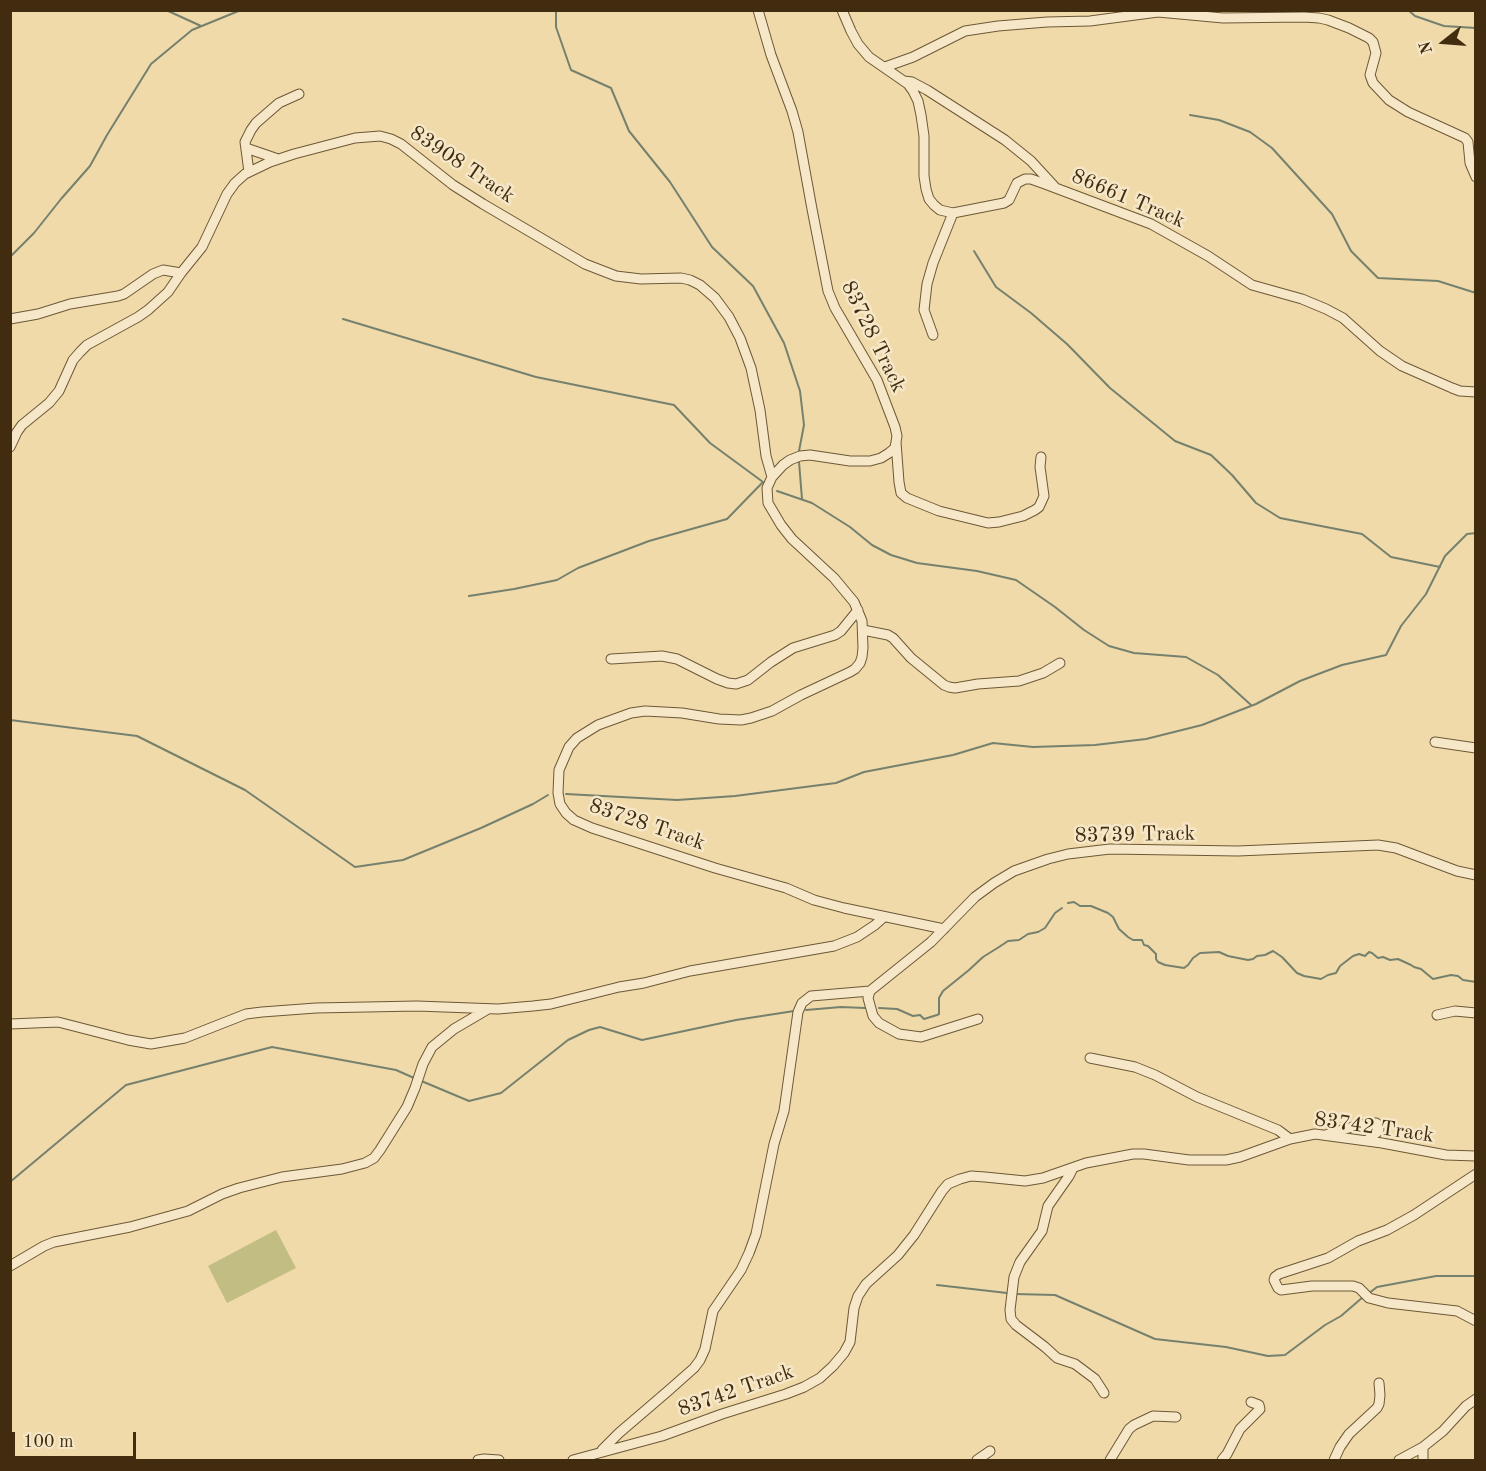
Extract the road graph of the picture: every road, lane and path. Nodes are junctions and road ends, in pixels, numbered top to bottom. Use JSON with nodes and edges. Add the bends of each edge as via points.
{"nodes":[{"id":1,"x":758,"y":10,"type":"edge"},
{"id":2,"x":842,"y":10,"type":"edge"},
{"id":3,"x":885,"y":67,"type":"junction"},
{"id":4,"x":902,"y":80,"type":"junction"},
{"id":5,"x":299,"y":94,"type":"dead end"},
{"id":6,"x":246,"y":148,"type":"junction"},
{"id":7,"x":278,"y":159,"type":"junction"},
{"id":8,"x":249,"y":172,"type":"junction"},
{"id":9,"x":1476,"y":177,"type":"edge"},
{"id":10,"x":1055,"y":188,"type":"junction"},
{"id":11,"x":953,"y":213,"type":"junction"},
{"id":12,"x":181,"y":273,"type":"junction"},
{"id":13,"x":10,"y":319,"type":"edge"},
{"id":14,"x":933,"y":335,"type":"dead end"},
{"id":15,"x":1476,"y":392,"type":"edge"},
{"id":16,"x":896,"y":442,"type":"junction"},
{"id":17,"x":10,"y":447,"type":"edge"},
{"id":18,"x":1041,"y":457,"type":"dead end"},
{"id":19,"x":772,"y":477,"type":"junction"},
{"id":20,"x":858,"y":610,"type":"junction"},
{"id":21,"x":863,"y":630,"type":"junction"},
{"id":22,"x":611,"y":659,"type":"dead end"},
{"id":23,"x":1060,"y":663,"type":"dead end"},
{"id":24,"x":1435,"y":742,"type":"dead end"},
{"id":25,"x":1476,"y":748,"type":"edge"},
{"id":26,"x":1476,"y":875,"type":"edge"},
{"id":27,"x":884,"y":917,"type":"junction"},
{"id":28,"x":944,"y":929,"type":"junction"},
{"id":29,"x":870,"y":991,"type":"junction"},
{"id":30,"x":489,"y":1008,"type":"junction"},
{"id":31,"x":1476,"y":1013,"type":"edge"},
{"id":32,"x":1437,"y":1015,"type":"dead end"},
{"id":33,"x":978,"y":1019,"type":"dead end"},
{"id":34,"x":10,"y":1024,"type":"edge"},
{"id":35,"x":1090,"y":1058,"type":"dead end"},
{"id":36,"x":1324,"y":1135,"type":"junction"},
{"id":37,"x":1290,"y":1139,"type":"junction"},
{"id":38,"x":1366,"y":1142,"type":"junction"},
{"id":39,"x":1476,"y":1156,"type":"edge"},
{"id":40,"x":1073,"y":1168,"type":"junction"},
{"id":41,"x":1476,"y":1174,"type":"edge"},
{"id":42,"x":10,"y":1266,"type":"edge"},
{"id":43,"x":1476,"y":1321,"type":"edge"},
{"id":44,"x":1378,"y":1383,"type":"dead end"},
{"id":45,"x":1104,"y":1393,"type":"dead end"},
{"id":46,"x":1476,"y":1399,"type":"edge"},
{"id":47,"x":1251,"y":1402,"type":"dead end"},
{"id":48,"x":1176,"y":1417,"type":"dead end"},
{"id":49,"x":1423,"y":1447,"type":"junction"},
{"id":50,"x":602,"y":1451,"type":"junction"},
{"id":51,"x":990,"y":1451,"type":"dead end"},
{"id":52,"x":478,"y":1461,"type":"edge"},
{"id":53,"x":499,"y":1461,"type":"edge"},
{"id":54,"x":573,"y":1461,"type":"edge"},
{"id":55,"x":976,"y":1461,"type":"edge"},
{"id":56,"x":1110,"y":1461,"type":"edge"},
{"id":57,"x":1222,"y":1461,"type":"edge"},
{"id":58,"x":1334,"y":1461,"type":"edge"},
{"id":59,"x":1398,"y":1461,"type":"edge"},
{"id":60,"x":1423,"y":1461,"type":"edge"}],
"edges":[{"from":1,"to":16,"type":"street","name":"83728 Track","via":[[798,132],[828,291],[877,380],[895,427]]},
{"from":2,"to":3,"type":"street","via":[[858,45]]},
{"from":3,"to":4,"type":"street"},
{"from":3,"to":9,"type":"street","via":[[973,29],[1158,12],[1222,18],[1319,18],[1373,42],[1373,83],[1408,112],[1466,138]]},
{"from":4,"to":10,"type":"street","via":[[927,90],[1005,140]]},
{"from":4,"to":11,"type":"street","via":[[918,101],[929,199],[940,210]]},
{"from":5,"to":6,"type":"street","via":[[279,103],[256,123],[246,136]]},
{"from":6,"to":7,"type":"street"},
{"from":6,"to":8,"type":"street"},
{"from":7,"to":8,"type":"street","name":"83908 Track"},
{"from":7,"to":19,"type":"street","name":"83908 Track","via":[[355,138],[391,139],[463,192],[585,264],[615,276],[681,278],[700,285],[715,298],[740,338],[751,368]]},
{"from":8,"to":12,"type":"street","name":"83908 Track","via":[[227,194],[202,247]]},
{"from":10,"to":11,"type":"street","name":"86661 Track","via":[[1025,179],[1017,183],[1004,203]]},
{"from":10,"to":15,"type":"street","name":"86661 Track","via":[[1150,224],[1252,285],[1326,309],[1402,366],[1460,391]]},
{"from":11,"to":14,"type":"street","via":[[927,284],[924,310]]},
{"from":12,"to":13,"type":"street","via":[[163,270],[118,296]]},
{"from":12,"to":17,"type":"street","name":"83908 Track","via":[[148,310],[80,352],[59,391],[22,425]]},
{"from":16,"to":18,"type":"street","name":"83728 Track","via":[[903,495],[939,511],[988,523],[1023,516],[1039,507],[1044,496]]},
{"from":16,"to":19,"type":"street","via":[[889,453],[870,461],[800,456]]},
{"from":19,"to":20,"type":"street","name":"83728 Track","via":[[767,495],[774,514],[792,539],[842,587]]},
{"from":20,"to":21,"type":"street","name":"83728 Track"},
{"from":20,"to":22,"type":"street","via":[[835,635],[793,648],[748,680],[736,684],[677,659]]},
{"from":21,"to":23,"type":"street","via":[[893,638],[917,664],[949,687],[1019,681]]},
{"from":21,"to":27,"type":"street","name":"83728 Track","via":[[860,663],[855,669],[761,716],[733,720],[645,711],[598,725],[569,747],[559,770],[558,794],[566,813],[592,828],[814,900]]},
{"from":24,"to":25,"type":"street"},
{"from":26,"to":28,"type":"street","name":"83739 Track","via":[[1378,845],[1238,851],[1089,851],[1014,871],[975,897]]},
{"from":27,"to":28,"type":"street","name":"83728 Track"},
{"from":27,"to":30,"type":"street","via":[[858,937],[834,946],[705,968],[551,1004]]},
{"from":28,"to":29,"type":"street","name":"83739 Track"},
{"from":29,"to":33,"type":"street","via":[[873,1016],[899,1034],[921,1037]]},
{"from":29,"to":50,"type":"street","via":[[811,996],[802,1003],[784,1111],[749,1253],[713,1311],[700,1360]]},
{"from":30,"to":34,"type":"street","via":[[394,1006],[262,1012],[246,1014],[185,1038],[151,1044],[58,1022]]},
{"from":30,"to":42,"type":"street","via":[[432,1047],[407,1107],[374,1158],[365,1163],[239,1188],[158,1219],[44,1245]]},
{"from":31,"to":32,"type":"street","via":[[1455,1011]]},
{"from":35,"to":37,"type":"street","via":[[1155,1075]]},
{"from":36,"to":37,"type":"street","name":"83742 Track"},
{"from":36,"to":38,"type":"street","name":"83742 Track"},
{"from":36,"to":38,"type":"street","via":[[1376,1123],[1378,1131]]},
{"from":37,"to":40,"type":"street","name":"83742 Track","via":[[1227,1160],[1133,1154]]},
{"from":38,"to":39,"type":"street","name":"83742 Track"},
{"from":40,"to":45,"type":"street","via":[[1048,1206],[1042,1231],[1020,1262],[1014,1277],[1011,1319],[1057,1358],[1095,1378]]},
{"from":40,"to":50,"type":"street","name":"83742 Track","via":[[1025,1181],[970,1176],[948,1184],[898,1255],[858,1296],[850,1342],[820,1378],[786,1394],[662,1436]]},
{"from":41,"to":43,"type":"street","via":[[1387,1230],[1328,1258],[1278,1274],[1274,1280],[1281,1290],[1353,1286],[1369,1298],[1457,1311]]},
{"from":44,"to":58,"type":"street","via":[[1379,1404],[1349,1434]]},
{"from":46,"to":49,"type":"street"},
{"from":47,"to":57,"type":"street","via":[[1260,1409],[1240,1429]]},
{"from":48,"to":56,"type":"street","via":[[1153,1416],[1139,1422],[1129,1429]]},
{"from":49,"to":59,"type":"street"},
{"from":49,"to":60,"type":"street"},
{"from":50,"to":54,"type":"street","name":"83742 Track"},
{"from":51,"to":55,"type":"street"},
{"from":52,"to":53,"type":"street"}]}
